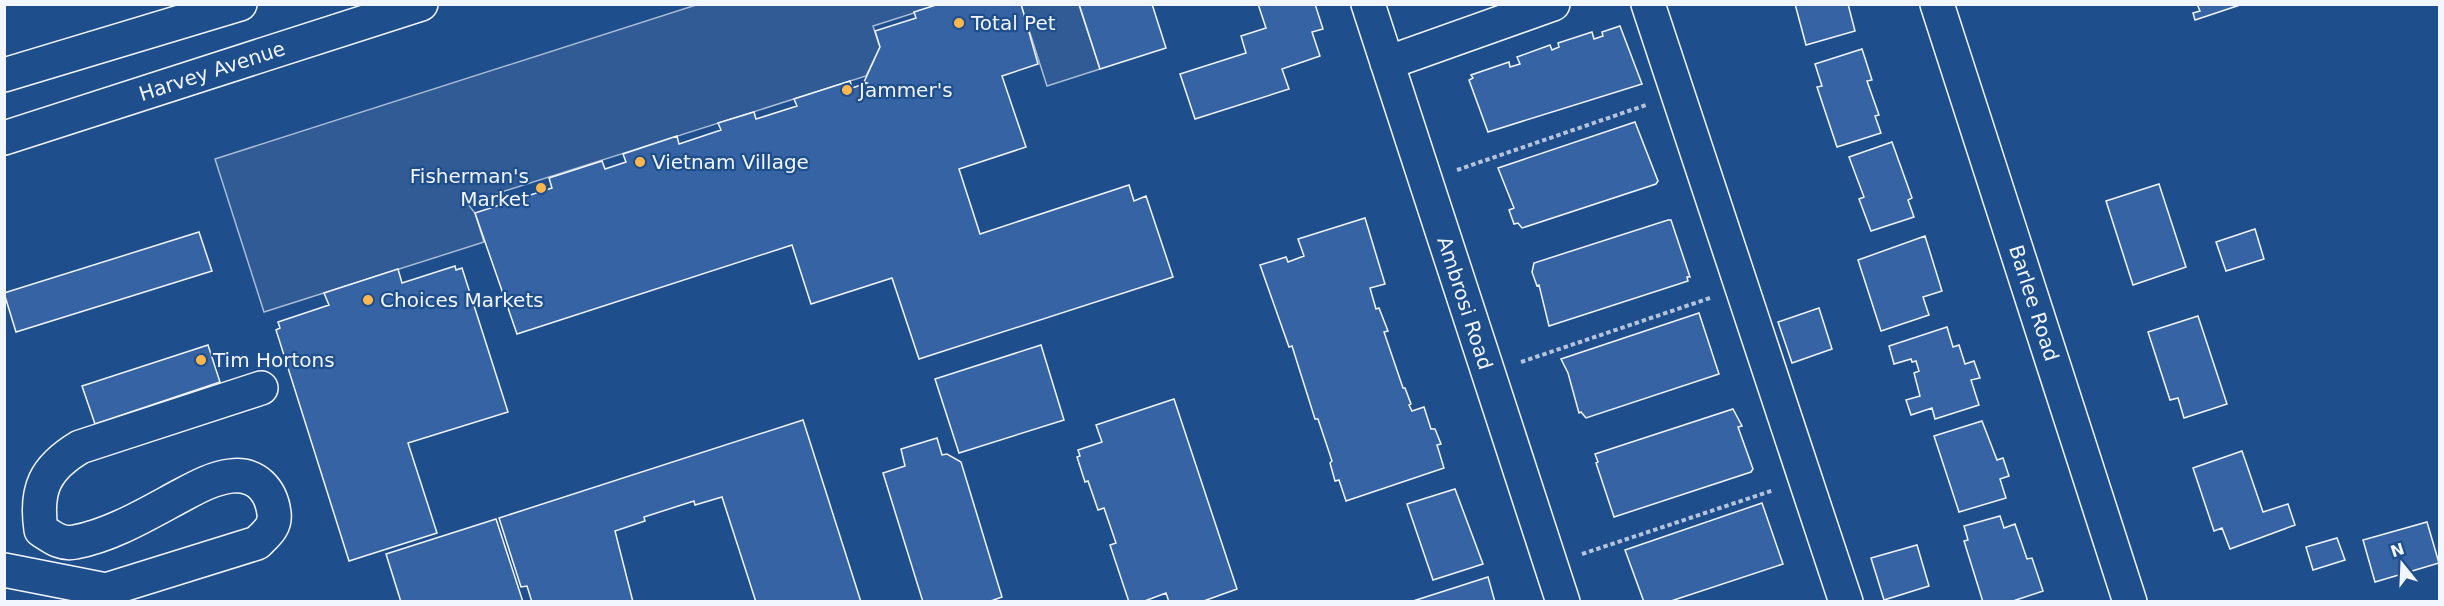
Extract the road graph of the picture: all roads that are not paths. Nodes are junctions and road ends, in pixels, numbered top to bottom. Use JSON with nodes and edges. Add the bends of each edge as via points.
{"nodes":[{"id":1,"x":240,"y":4,"type":"edge"},
{"id":2,"x":421,"y":4,"type":"edge"},
{"id":3,"x":1368,"y":4,"type":"edge"},
{"id":4,"x":1553,"y":4,"type":"edge"},
{"id":5,"x":1648,"y":4,"type":"edge"},
{"id":6,"x":1937,"y":4,"type":"edge"},
{"id":7,"x":1387,"y":63,"type":"junction"},
{"id":8,"x":4,"y":75,"type":"edge"},
{"id":9,"x":4,"y":138,"type":"edge"},
{"id":10,"x":261,"y":388,"type":"dead end"},
{"id":11,"x":4,"y":570,"type":"edge"},
{"id":12,"x":1563,"y":602,"type":"edge"},
{"id":13,"x":1846,"y":602,"type":"edge"},
{"id":14,"x":2130,"y":602,"type":"edge"}],
"edges":[{"from":1,"to":8,"type":"main road"},
{"from":2,"to":9,"type":"main road","name":"Harvey Avenue"},
{"from":3,"to":7,"type":"main road","name":"Ambrosi Road"},
{"from":4,"to":7,"type":"main road"},
{"from":5,"to":13,"type":"main road"},
{"from":6,"to":14,"type":"main road","name":"Barlee Road"},
{"from":7,"to":12,"type":"main road","name":"Ambrosi Road"},
{"from":10,"to":11,"type":"main road","via":[[81,447],[58,460],[39,494],[41,530],[57,541],[73,543],[116,529],[210,481],[233,475],[253,478],[266,488],[275,514],[272,529],[256,543],[106,590]]}]}
